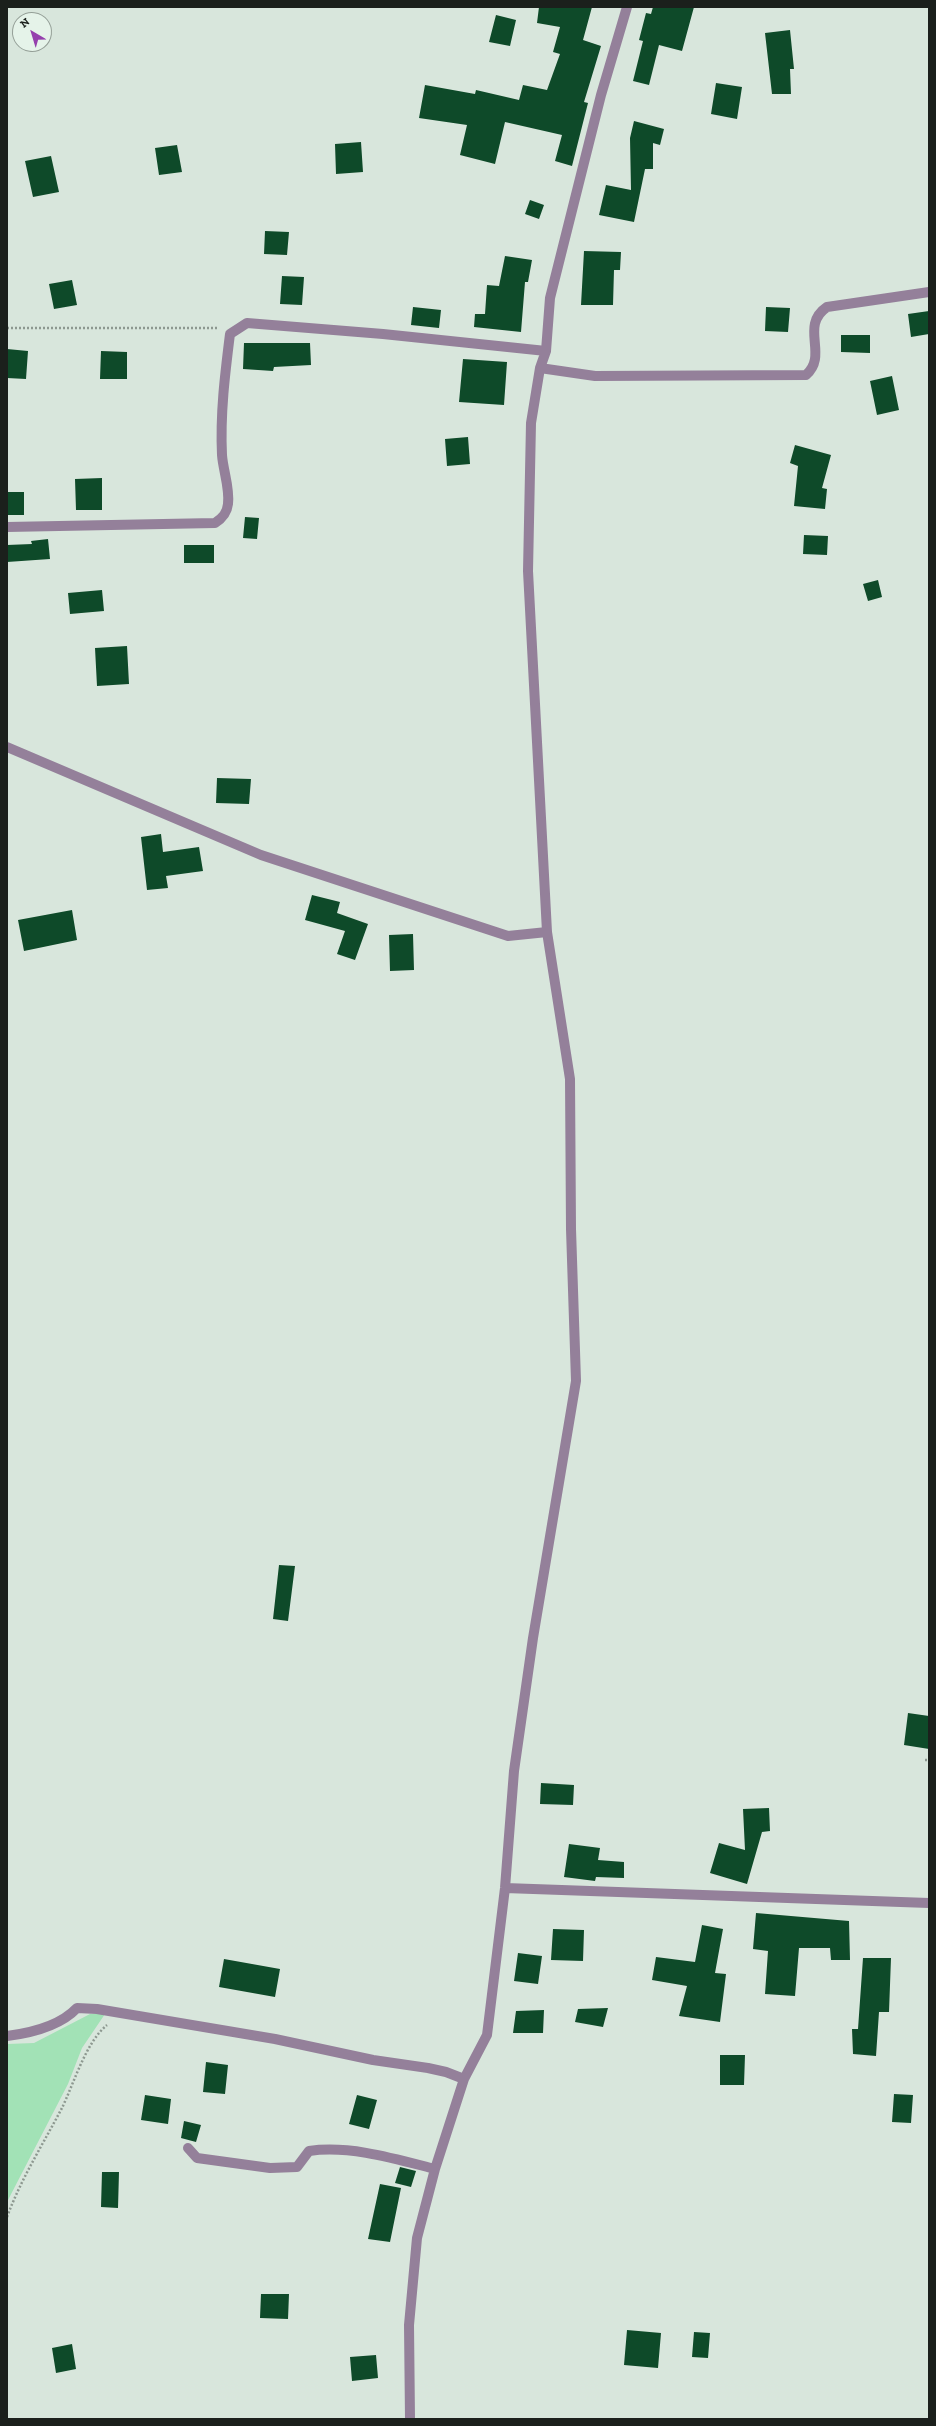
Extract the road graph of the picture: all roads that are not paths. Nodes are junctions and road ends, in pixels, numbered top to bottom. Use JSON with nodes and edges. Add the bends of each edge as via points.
{"nodes":[{"id":1,"x":627,"y":7,"type":"edge"},
{"id":2,"x":929,"y":292,"type":"edge"},
{"id":3,"x":546,"y":350,"type":"junction"},
{"id":4,"x":540,"y":368,"type":"junction"},
{"id":5,"x":7,"y":527,"type":"edge"},
{"id":6,"x":7,"y":747,"type":"edge"},
{"id":7,"x":547,"y":932,"type":"junction"},
{"id":8,"x":505,"y":1888,"type":"junction"},
{"id":9,"x":929,"y":1903,"type":"edge"},
{"id":10,"x":7,"y":2036,"type":"edge"},
{"id":11,"x":464,"y":2080,"type":"junction"},
{"id":12,"x":188,"y":2148,"type":"dead end"},
{"id":13,"x":435,"y":2169,"type":"junction"},
{"id":14,"x":410,"y":2419,"type":"edge"}],
"edges":[{"from":1,"to":3,"type":"street","via":[[550,298]]},
{"from":2,"to":4,"type":"street","via":[[823,309],[814,322],[815,362],[813,369],[806,375],[594,376]]},
{"from":3,"to":4,"type":"street"},
{"from":3,"to":5,"type":"street","via":[[247,323],[230,334],[222,410],[222,455],[228,503],[224,518],[215,524]]},
{"from":4,"to":7,"type":"street","via":[[531,423],[528,571]]},
{"from":6,"to":7,"type":"street","via":[[261,855],[508,936]]},
{"from":7,"to":8,"type":"street","via":[[570,1079],[576,1381],[515,1763]]},
{"from":8,"to":9,"type":"street"},
{"from":8,"to":11,"type":"street","via":[[487,2035]]},
{"from":10,"to":11,"type":"street","via":[[22,2034],[67,2018],[77,2008],[275,2039],[373,2060],[428,2068]]},
{"from":11,"to":13,"type":"street"},
{"from":12,"to":13,"type":"street","via":[[196,2158],[270,2168],[297,2167],[309,2151],[316,2150],[348,2151]]},
{"from":13,"to":14,"type":"street","via":[[416,2238],[409,2325]]}]}
